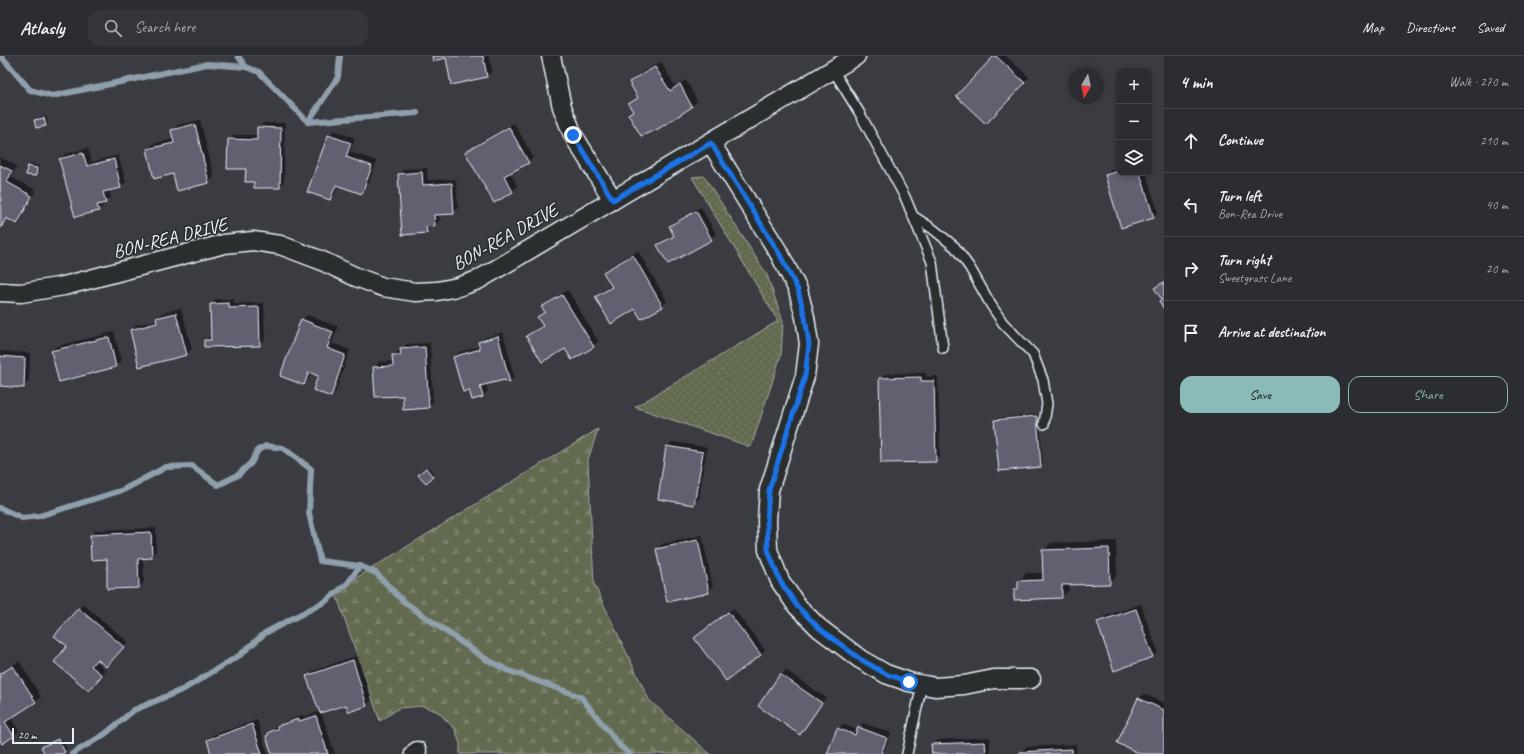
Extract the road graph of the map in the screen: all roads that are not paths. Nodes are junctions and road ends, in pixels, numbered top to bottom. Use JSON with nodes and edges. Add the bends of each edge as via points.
{"nodes":[{"id":1,"x":551,"y":56,"type":"edge"},
{"id":2,"x":856,"y":56,"type":"edge"},
{"id":3,"x":833,"y":70,"type":"junction"},
{"id":4,"x":711,"y":143,"type":"junction"},
{"id":5,"x":613,"y":200,"type":"junction"},
{"id":6,"x":913,"y":216,"type":"junction"},
{"id":7,"x":0,"y":292,"type":"edge"},
{"id":8,"x":943,"y":348,"type":"dead end"},
{"id":9,"x":1044,"y":424,"type":"dead end"},
{"id":10,"x":1031,"y":679,"type":"dead end"},
{"id":11,"x":922,"y":684,"type":"junction"},
{"id":12,"x":907,"y":754,"type":"edge"}],
"edges":[{"from":1,"to":5,"type":"street","via":[[562,107],[573,135]]},
{"from":2,"to":3,"type":"street","name":"BON-REA DRIVE"},
{"from":3,"to":4,"type":"street","name":"BON-REA DRIVE"},
{"from":3,"to":6,"type":"lane","via":[[862,118]]},
{"from":4,"to":5,"type":"street","name":"BON-REA DRIVE"},
{"from":4,"to":11,"type":"street","via":[[779,253],[798,290],[805,317],[809,344],[805,376],[769,490],[768,550],[780,581],[797,606],[819,628],[860,659],[886,674]]},
{"from":5,"to":7,"type":"street","name":"BON-REA DRIVE","via":[[478,280],[437,291],[415,292],[383,287],[280,245],[253,241],[224,244],[64,286],[21,293]]},
{"from":6,"to":8,"type":"lane","via":[[932,262]]},
{"from":6,"to":9,"type":"lane","via":[[955,247],[1003,323],[1033,354],[1043,380],[1047,404]]},
{"from":10,"to":11,"type":"street","via":[[994,679],[964,685]]},
{"from":11,"to":12,"type":"lane"}]}
